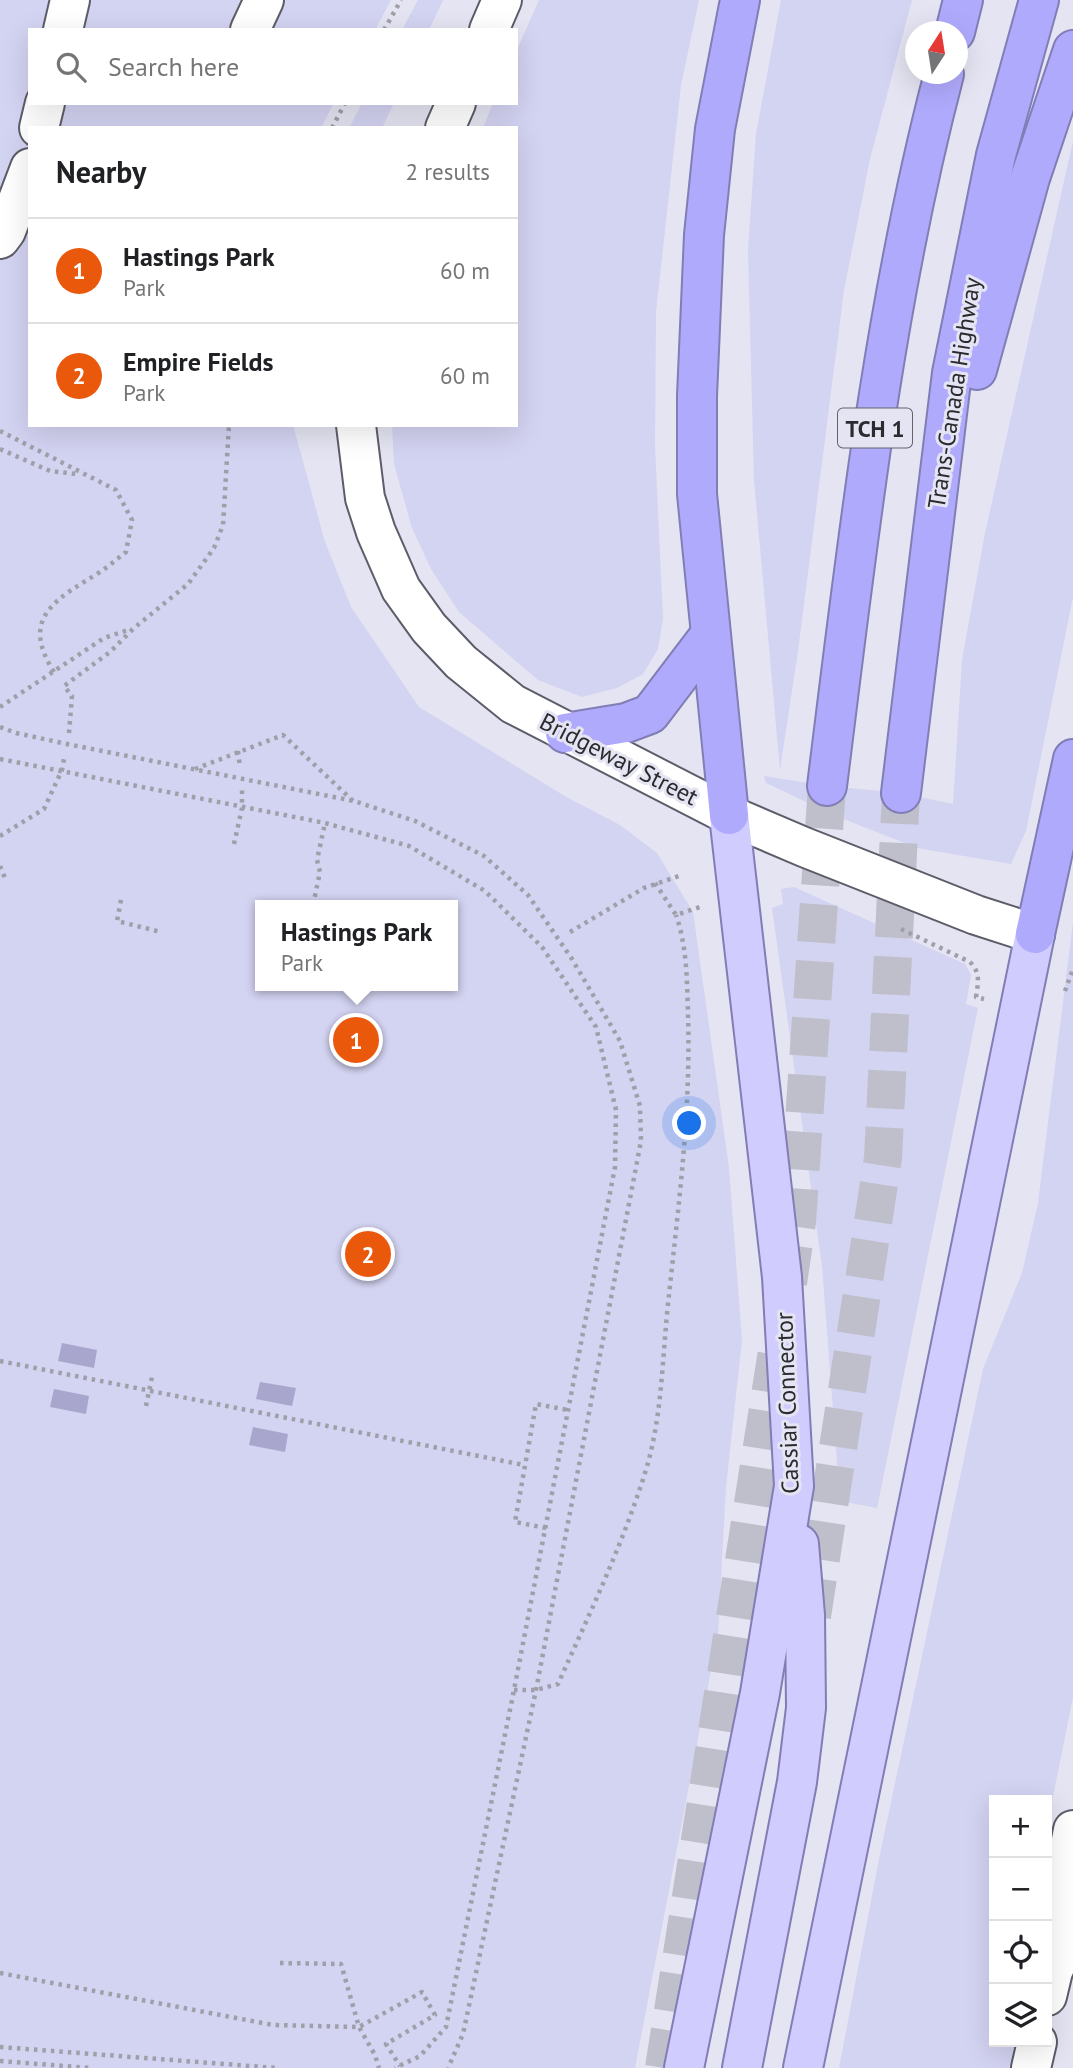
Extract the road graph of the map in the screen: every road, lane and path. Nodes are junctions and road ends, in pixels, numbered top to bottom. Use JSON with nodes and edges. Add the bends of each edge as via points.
{"nodes":[{"id":1,"x":70,"y":0,"type":"edge"},
{"id":2,"x":264,"y":0,"type":"edge"},
{"id":3,"x":401,"y":0,"type":"edge"},
{"id":4,"x":502,"y":0,"type":"edge"},
{"id":5,"x":740,"y":0,"type":"edge"},
{"id":6,"x":963,"y":0,"type":"edge"},
{"id":7,"x":1039,"y":0,"type":"edge"},
{"id":8,"x":958,"y":21,"type":"edge"},
{"id":9,"x":63,"y":28,"type":"edge"},
{"id":10,"x":251,"y":28,"type":"edge"},
{"id":11,"x":385,"y":28,"type":"edge"},
{"id":12,"x":490,"y":28,"type":"edge"},
{"id":13,"x":1073,"y":50,"type":"edge"},
{"id":14,"x":941,"y":84,"type":"edge"},
{"id":15,"x":45,"y":105,"type":"edge"},
{"id":16,"x":344,"y":105,"type":"edge"},
{"id":17,"x":455,"y":105,"type":"edge"},
{"id":18,"x":39,"y":126,"type":"edge"},
{"id":19,"x":333,"y":126,"type":"edge"},
{"id":20,"x":446,"y":126,"type":"edge"},
{"id":21,"x":28,"y":173,"type":"edge"},
{"id":22,"x":0,"y":239,"type":"edge"},
{"id":23,"x":229,"y":427,"type":"edge"},
{"id":24,"x":356,"y":427,"type":"edge"},
{"id":25,"x":0,"y":431,"type":"edge"},
{"id":26,"x":0,"y":449,"type":"edge"},
{"id":27,"x":82,"y":474,"type":"junction"},
{"id":28,"x":933,"y":530,"type":"junction"},
{"id":29,"x":134,"y":628,"type":"junction"},
{"id":30,"x":710,"y":635,"type":"junction"},
{"id":31,"x":54,"y":672,"type":"junction"},
{"id":32,"x":0,"y":707,"type":"edge"},
{"id":33,"x":0,"y":727,"type":"edge"},
{"id":34,"x":69,"y":733,"type":"dead end"},
{"id":35,"x":565,"y":733,"type":"junction"},
{"id":36,"x":238,"y":751,"type":"junction"},
{"id":37,"x":1073,"y":758,"type":"edge"},
{"id":38,"x":0,"y":759,"type":"edge"},
{"id":39,"x":64,"y":759,"type":"dead end"},
{"id":40,"x":240,"y":767,"type":"dead end"},
{"id":41,"x":195,"y":769,"type":"junction"},
{"id":42,"x":62,"y":770,"type":"junction"},
{"id":43,"x":827,"y":786,"type":"tunnel mouth"},
{"id":44,"x":242,"y":788,"type":"dead end"},
{"id":45,"x":901,"y":793,"type":"tunnel mouth"},
{"id":46,"x":354,"y":801,"type":"junction"},
{"id":47,"x":242,"y":808,"type":"junction"},
{"id":48,"x":729,"y":815,"type":"junction"},
{"id":49,"x":325,"y":823,"type":"junction"},
{"id":50,"x":0,"y":836,"type":"edge"},
{"id":51,"x":234,"y":844,"type":"dead end"},
{"id":52,"x":0,"y":866,"type":"edge"},
{"id":53,"x":682,"y":876,"type":"dead end"},
{"id":54,"x":5,"y":878,"type":"dead end"},
{"id":55,"x":654,"y":883,"type":"junction"},
{"id":56,"x":121,"y":900,"type":"dead end"},
{"id":57,"x":314,"y":900,"type":"edge"},
{"id":58,"x":696,"y":908,"type":"dead end"},
{"id":59,"x":676,"y":915,"type":"junction"},
{"id":60,"x":898,"y":928,"type":"dead end"},
{"id":61,"x":161,"y":932,"type":"dead end"},
{"id":62,"x":570,"y":932,"type":"dead end"},
{"id":63,"x":1035,"y":934,"type":"junction"},
{"id":64,"x":983,"y":999,"type":"dead end"},
{"id":65,"x":0,"y":1361,"type":"edge"},
{"id":66,"x":152,"y":1377,"type":"dead end"},
{"id":67,"x":149,"y":1391,"type":"junction"},
{"id":68,"x":146,"y":1406,"type":"dead end"},
{"id":69,"x":568,"y":1410,"type":"junction"},
{"id":70,"x":524,"y":1465,"type":"junction"},
{"id":71,"x":794,"y":1486,"type":"junction"},
{"id":72,"x":546,"y":1528,"type":"junction"},
{"id":73,"x":514,"y":1690,"type":"junction"},
{"id":74,"x":536,"y":1690,"type":"junction"},
{"id":75,"x":1073,"y":1830,"type":"edge"},
{"id":76,"x":1069,"y":1950,"type":"edge"},
{"id":77,"x":280,"y":1963,"type":"dead end"},
{"id":78,"x":0,"y":1973,"type":"edge"},
{"id":79,"x":1050,"y":1984,"type":"edge"},
{"id":80,"x":359,"y":2027,"type":"junction"},
{"id":81,"x":0,"y":2047,"type":"edge"},
{"id":82,"x":1036,"y":2047,"type":"edge"},
{"id":83,"x":0,"y":2061,"type":"edge"},
{"id":84,"x":398,"y":2067,"type":"edge"},
{"id":85,"x":90,"y":2068,"type":"edge"},
{"id":86,"x":277,"y":2068,"type":"edge"},
{"id":87,"x":379,"y":2068,"type":"edge"},
{"id":88,"x":448,"y":2068,"type":"edge"},
{"id":89,"x":684,"y":2068,"type":"edge"},
{"id":90,"x":742,"y":2068,"type":"edge"},
{"id":91,"x":803,"y":2068,"type":"edge"},
{"id":92,"x":1031,"y":2068,"type":"edge"}],
"edges":[{"from":1,"to":9,"type":"street"},
{"from":2,"to":10,"type":"street"},
{"from":3,"to":11,"type":"path"},
{"from":4,"to":12,"type":"street"},
{"from":5,"to":30,"type":"highway","via":[[715,129],[703,249],[697,494]]},
{"from":6,"to":8,"type":"highway"},
{"from":7,"to":28,"type":"highway","name":"Trans-Canada Highway","number":"TCH 1","via":[[996,155],[955,359]]},
{"from":13,"to":28,"type":"highway","via":[[1030,178]]},
{"from":14,"to":43,"type":"highway","number":"TCH 1","via":[[898,281],[860,521]]},
{"from":15,"to":18,"type":"street"},
{"from":16,"to":19,"type":"path"},
{"from":17,"to":20,"type":"street"},
{"from":21,"to":22,"type":"street"},
{"from":23,"to":29,"type":"path","via":[[223,525],[214,548],[188,583]]},
{"from":24,"to":35,"type":"street","name":"Bridgeway Street","via":[[365,498],[401,589],[461,662],[513,704]]},
{"from":25,"to":27,"type":"path"},
{"from":26,"to":27,"type":"path","via":[[50,471]]},
{"from":27,"to":31,"type":"path","via":[[116,490],[132,520],[126,552],[48,608],[40,632],[46,661]]},
{"from":28,"to":45,"type":"highway","name":"Trans-Canada Highway","number":"TCH 1"},
{"from":29,"to":31,"type":"path","via":[[104,638]]},
{"from":29,"to":34,"type":"path","via":[[64,687],[72,696]]},
{"from":30,"to":35,"type":"highway","via":[[650,714],[626,723]]},
{"from":30,"to":48,"type":"highway"},
{"from":31,"to":32,"type":"path"},
{"from":33,"to":41,"type":"path"},
{"from":35,"to":48,"type":"street","name":"Bridgeway Street"},
{"from":36,"to":40,"type":"path"},
{"from":36,"to":41,"type":"path"},
{"from":36,"to":46,"type":"path","via":[[283,735]]},
{"from":37,"to":63,"type":"highway"},
{"from":38,"to":42,"type":"path"},
{"from":39,"to":42,"type":"path"},
{"from":41,"to":46,"type":"path"},
{"from":42,"to":47,"type":"path"},
{"from":42,"to":50,"type":"path","via":[[44,809]]},
{"from":44,"to":47,"type":"path"},
{"from":46,"to":74,"type":"path","via":[[415,821],[484,856],[528,895],[620,1041],[640,1106],[641,1141]]},
{"from":47,"to":49,"type":"path"},
{"from":47,"to":51,"type":"path"},
{"from":48,"to":63,"type":"street","name":"Bridgeway Street","via":[[976,915]]},
{"from":48,"to":71,"type":"main road","name":"Cassiar Connector","via":[[782,1277]]},
{"from":49,"to":57,"type":"path"},
{"from":49,"to":69,"type":"path","via":[[409,846],[485,891],[542,947],[596,1027],[616,1110],[615,1167]]},
{"from":52,"to":54,"type":"path"},
{"from":53,"to":55,"type":"path"},
{"from":55,"to":59,"type":"path"},
{"from":55,"to":62,"type":"path"},
{"from":56,"to":61,"type":"path","via":[[117,921]]},
{"from":58,"to":59,"type":"path"},
{"from":59,"to":74,"type":"path","via":[[682,933],[689,1058],[684,1167],[659,1409],[645,1472],[604,1584],[558,1684]]},
{"from":60,"to":64,"type":"path","via":[[970,962],[979,978],[976,997]]},
{"from":63,"to":91,"type":"main road"},
{"from":65,"to":67,"type":"path"},
{"from":66,"to":67,"type":"path"},
{"from":67,"to":68,"type":"path"},
{"from":67,"to":70,"type":"path"},
{"from":69,"to":70,"type":"path","via":[[536,1404]]},
{"from":69,"to":72,"type":"path"},
{"from":70,"to":72,"type":"path","via":[[514,1522]]},
{"from":71,"to":89,"type":"main road","name":"Cassiar Connector","via":[[760,1693]]},
{"from":71,"to":90,"type":"main road","via":[[805,1615],[806,1708],[797,1782]]},
{"from":72,"to":73,"type":"path"},
{"from":73,"to":74,"type":"path"},
{"from":73,"to":84,"type":"path","via":[[446,2027],[420,2056]]},
{"from":74,"to":88,"type":"path","via":[[463,2034]]},
{"from":75,"to":76,"type":"street","via":[[1055,1923]]},
{"from":76,"to":79,"type":"street","via":[[1053,1971]]},
{"from":77,"to":80,"type":"path","via":[[341,1964]]},
{"from":78,"to":80,"type":"path","via":[[273,2025]]},
{"from":80,"to":84,"type":"path","via":[[422,1992],[435,2015],[386,2044]]},
{"from":80,"to":87,"type":"path"},
{"from":81,"to":86,"type":"path"},
{"from":82,"to":92,"type":"street"},
{"from":83,"to":85,"type":"path"}]}
